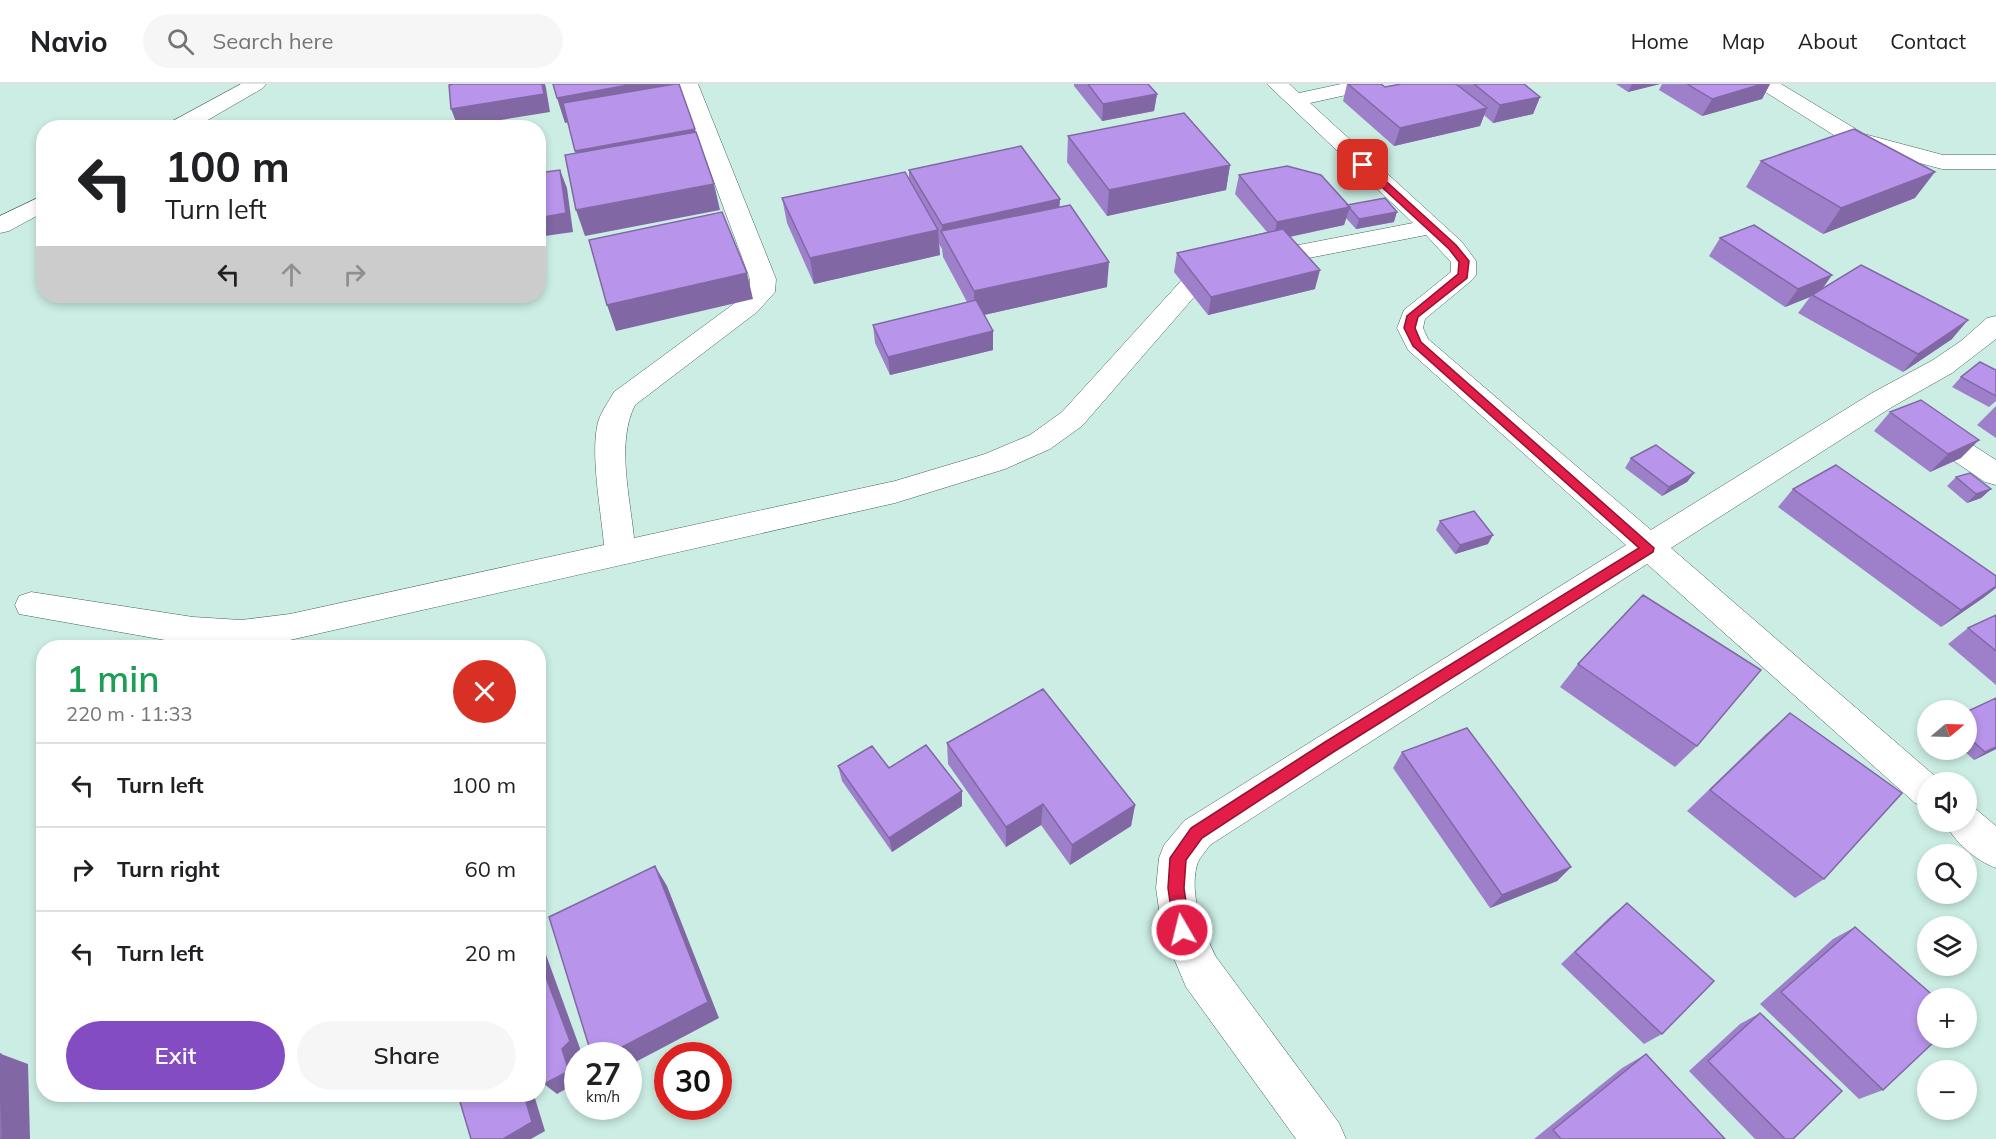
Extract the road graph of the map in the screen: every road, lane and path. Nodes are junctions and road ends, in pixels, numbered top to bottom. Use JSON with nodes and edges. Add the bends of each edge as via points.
{"nodes":[{"id":1,"x":255,"y":84,"type":"edge"},
{"id":2,"x":688,"y":84,"type":"edge"},
{"id":3,"x":1371,"y":84,"type":"edge"},
{"id":4,"x":1766,"y":84,"type":"edge"},
{"id":5,"x":1286,"y":92,"type":"edge"},
{"id":6,"x":191,"y":120,"type":"edge"},
{"id":7,"x":1996,"y":162,"type":"edge"},
{"id":8,"x":36,"y":206,"type":"edge"},
{"id":9,"x":0,"y":226,"type":"edge"},
{"id":10,"x":1430,"y":226,"type":"junction"},
{"id":11,"x":1996,"y":324,"type":"edge"},
{"id":12,"x":1882,"y":400,"type":"junction"},
{"id":13,"x":1996,"y":474,"type":"edge"},
{"id":14,"x":1648,"y":548,"type":"junction"},
{"id":15,"x":620,"y":553,"type":"junction"},
{"id":16,"x":31,"y":605,"type":"dead end"},
{"id":17,"x":1917,"y":781,"type":"edge"},
{"id":18,"x":1975,"y":832,"type":"edge"},
{"id":19,"x":1996,"y":850,"type":"edge"},
{"id":20,"x":1323,"y":1139,"type":"edge"}],
"edges":[{"from":1,"to":6,"type":"street"},
{"from":2,"to":15,"type":"street","via":[[763,279],[762,292],[624,399],[613,420],[610,444]]},
{"from":3,"to":5,"type":"street"},
{"from":4,"to":7,"type":"street","via":[[1856,139],[1942,162]]},
{"from":5,"to":10,"type":"street"},
{"from":8,"to":9,"type":"street"},
{"from":10,"to":14,"type":"street","via":[[1464,261],[1463,275],[1413,316],[1410,328],[1417,344]]},
{"from":10,"to":15,"type":"street","via":[[1221,267],[1198,276],[1072,419],[1040,442],[995,462],[895,492]]},
{"from":11,"to":12,"type":"street","via":[[1956,359]]},
{"from":12,"to":13,"type":"street"},
{"from":12,"to":14,"type":"street"},
{"from":14,"to":17,"type":"street"},
{"from":14,"to":20,"type":"street","via":[[1197,833],[1178,858],[1176,888],[1182,930],[1202,972]]},
{"from":15,"to":16,"type":"street","via":[[290,627],[240,634],[193,632]]},
{"from":18,"to":19,"type":"street"}]}
